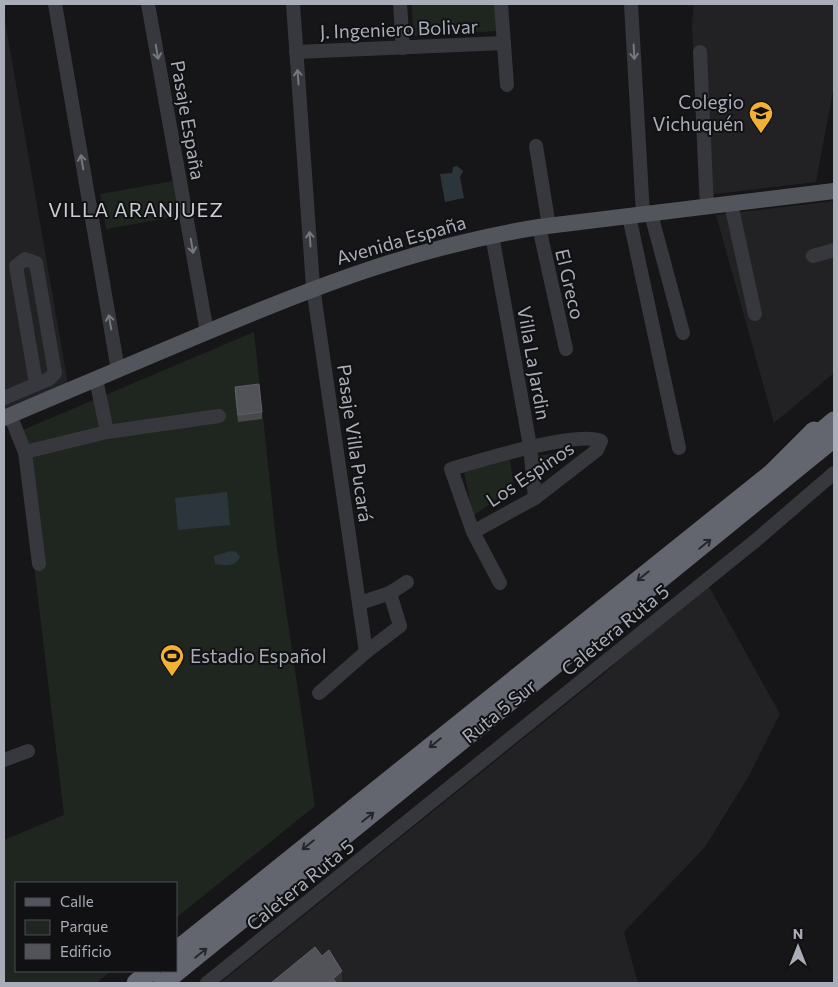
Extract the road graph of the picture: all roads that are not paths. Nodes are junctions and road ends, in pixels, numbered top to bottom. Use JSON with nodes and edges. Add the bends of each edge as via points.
{"nodes":[{"id":1,"x":55,"y":4,"type":"edge"},
{"id":2,"x":148,"y":4,"type":"edge"},
{"id":3,"x":293,"y":4,"type":"edge"},
{"id":4,"x":400,"y":4,"type":"edge"},
{"id":5,"x":501,"y":4,"type":"edge"},
{"id":6,"x":631,"y":4,"type":"edge"},
{"id":7,"x":504,"y":43,"type":"junction"},
{"id":8,"x":403,"y":48,"type":"junction"},
{"id":9,"x":296,"y":52,"type":"junction"},
{"id":10,"x":700,"y":52,"type":"dead end"},
{"id":11,"x":507,"y":85,"type":"dead end"},
{"id":12,"x":536,"y":146,"type":"dead end"},
{"id":13,"x":834,"y":191,"type":"edge"},
{"id":14,"x":731,"y":204,"type":"junction"},
{"id":15,"x":707,"y":207,"type":"junction"},
{"id":16,"x":641,"y":215,"type":"junction"},
{"id":17,"x":544,"y":227,"type":"junction"},
{"id":18,"x":492,"y":235,"type":"junction"},
{"id":19,"x":834,"y":250,"type":"edge"},
{"id":20,"x":814,"y":256,"type":"dead end"},
{"id":21,"x":313,"y":287,"type":"junction"},
{"id":22,"x":756,"y":314,"type":"dead end"},
{"id":23,"x":207,"y":332,"type":"junction"},
{"id":24,"x":683,"y":333,"type":"dead end"},
{"id":25,"x":566,"y":349,"type":"dead end"},
{"id":26,"x":118,"y":370,"type":"junction"},
{"id":27,"x":96,"y":379,"type":"junction"},
{"id":28,"x":36,"y":382,"type":"junction"},
{"id":29,"x":4,"y":398,"type":"edge"},
{"id":30,"x":834,"y":411,"type":"edge"},
{"id":31,"x":219,"y":416,"type":"dead end"},
{"id":32,"x":7,"y":417,"type":"edge"},
{"id":33,"x":834,"y":421,"type":"edge"},
{"id":34,"x":107,"y":432,"type":"junction"},
{"id":35,"x":834,"y":438,"type":"edge"},
{"id":36,"x":834,"y":444,"type":"edge"},
{"id":37,"x":530,"y":446,"type":"junction"},
{"id":38,"x":679,"y":448,"type":"dead end"},
{"id":39,"x":25,"y":452,"type":"junction"},
{"id":40,"x":782,"y":472,"type":"junction"},
{"id":41,"x":834,"y":473,"type":"edge"},
{"id":42,"x":535,"y":498,"type":"junction"},
{"id":43,"x":473,"y":532,"type":"junction"},
{"id":44,"x":39,"y":564,"type":"dead end"},
{"id":45,"x":407,"y":582,"type":"dead end"},
{"id":46,"x":500,"y":583,"type":"dead end"},
{"id":47,"x":390,"y":593,"type":"junction"},
{"id":48,"x":360,"y":603,"type":"junction"},
{"id":49,"x":366,"y":652,"type":"junction"},
{"id":50,"x":319,"y":693,"type":"dead end"},
{"id":51,"x":28,"y":751,"type":"dead end"},
{"id":52,"x":4,"y":760,"type":"edge"},
{"id":53,"x":178,"y":948,"type":"edge"},
{"id":54,"x":178,"y":971,"type":"edge"},
{"id":55,"x":150,"y":972,"type":"edge"},
{"id":56,"x":176,"y":972,"type":"edge"},
{"id":57,"x":136,"y":983,"type":"edge"},
{"id":58,"x":163,"y":983,"type":"edge"},
{"id":59,"x":207,"y":983,"type":"edge"}],
"edges":[{"from":26,"to":1,"type":"street","one_way":true},
{"from":2,"to":23,"type":"street","name":"Pasaje España","one_way":true},
{"from":3,"to":9,"type":"street","name":"Pasaje Villa Pucará"},
{"from":4,"to":8,"type":"street"},
{"from":5,"to":7,"type":"street"},
{"from":6,"to":16,"type":"street","one_way":true},
{"from":7,"to":8,"type":"street","name":"J. Ingeniero Bolivar"},
{"from":7,"to":11,"type":"street"},
{"from":8,"to":9,"type":"street","name":"J. Ingeniero Bolivar"},
{"from":21,"to":9,"type":"street","name":"Pasaje Villa Pucará","one_way":true},
{"from":10,"to":15,"type":"street"},
{"from":12,"to":17,"type":"street","name":"El Greco"},
{"from":13,"to":14,"type":"main road","name":"Avenida España"},
{"from":14,"to":15,"type":"main road","name":"Avenida España"},
{"from":14,"to":22,"type":"street"},
{"from":15,"to":16,"type":"main road","name":"Avenida España"},
{"from":16,"to":17,"type":"main road","name":"Avenida España"},
{"from":16,"to":24,"type":"street"},
{"from":16,"to":38,"type":"street"},
{"from":17,"to":18,"type":"main road","name":"Avenida España"},
{"from":17,"to":25,"type":"street","name":"El Greco"},
{"from":18,"to":21,"type":"main road","name":"Avenida España","via":[[420,252]]},
{"from":18,"to":37,"type":"street","name":"Villa La Jardin"},
{"from":19,"to":20,"type":"street"},
{"from":21,"to":23,"type":"main road","name":"Avenida España"},
{"from":21,"to":48,"type":"street","name":"Pasaje Villa Pucará"},
{"from":23,"to":26,"type":"main road","name":"Avenida España"},
{"from":26,"to":27,"type":"main road","name":"Avenida España"},
{"from":27,"to":32,"type":"main road","name":"Avenida España"},
{"from":27,"to":34,"type":"street"},
{"from":28,"to":28,"type":"street","via":[[49,379],[55,369],[36,263],[25,259],[16,266]]},
{"from":28,"to":29,"type":"street"},
{"from":30,"to":40,"type":"highway"},
{"from":31,"to":34,"type":"street"},
{"from":32,"to":39,"type":"street"},
{"from":33,"to":40,"type":"highway","name":"Ruta 5 Sur"},
{"from":34,"to":39,"type":"street"},
{"from":35,"to":40,"type":"highway","name":"Ruta 5 Sur"},
{"from":36,"to":40,"type":"highway"},
{"from":37,"to":42,"type":"street","name":"Villa La Jardin"},
{"from":37,"to":42,"type":"street","name":"Los Espinos","via":[[583,440],[600,441],[601,446]]},
{"from":37,"to":43,"type":"street","via":[[451,469]]},
{"from":39,"to":44,"type":"street"},
{"from":40,"to":53,"type":"highway","name":"Ruta 5 Sur","one_way":true},
{"from":54,"to":40,"type":"highway","name":"Ruta 5 Sur","one_way":true},
{"from":41,"to":59,"type":"street","name":"Caletera Ruta 5","via":[[755,541]]},
{"from":42,"to":43,"type":"street","name":"Los Espinos"},
{"from":43,"to":46,"type":"street"},
{"from":45,"to":47,"type":"street"},
{"from":47,"to":48,"type":"street"},
{"from":47,"to":49,"type":"street","via":[[400,626]]},
{"from":48,"to":49,"type":"street","name":"Pasaje Villa Pucará"},
{"from":49,"to":50,"type":"street"},
{"from":51,"to":52,"type":"street"},
{"from":55,"to":57,"type":"highway"},
{"from":58,"to":56,"type":"highway","name":"Ruta 5 Sur","one_way":true}]}
